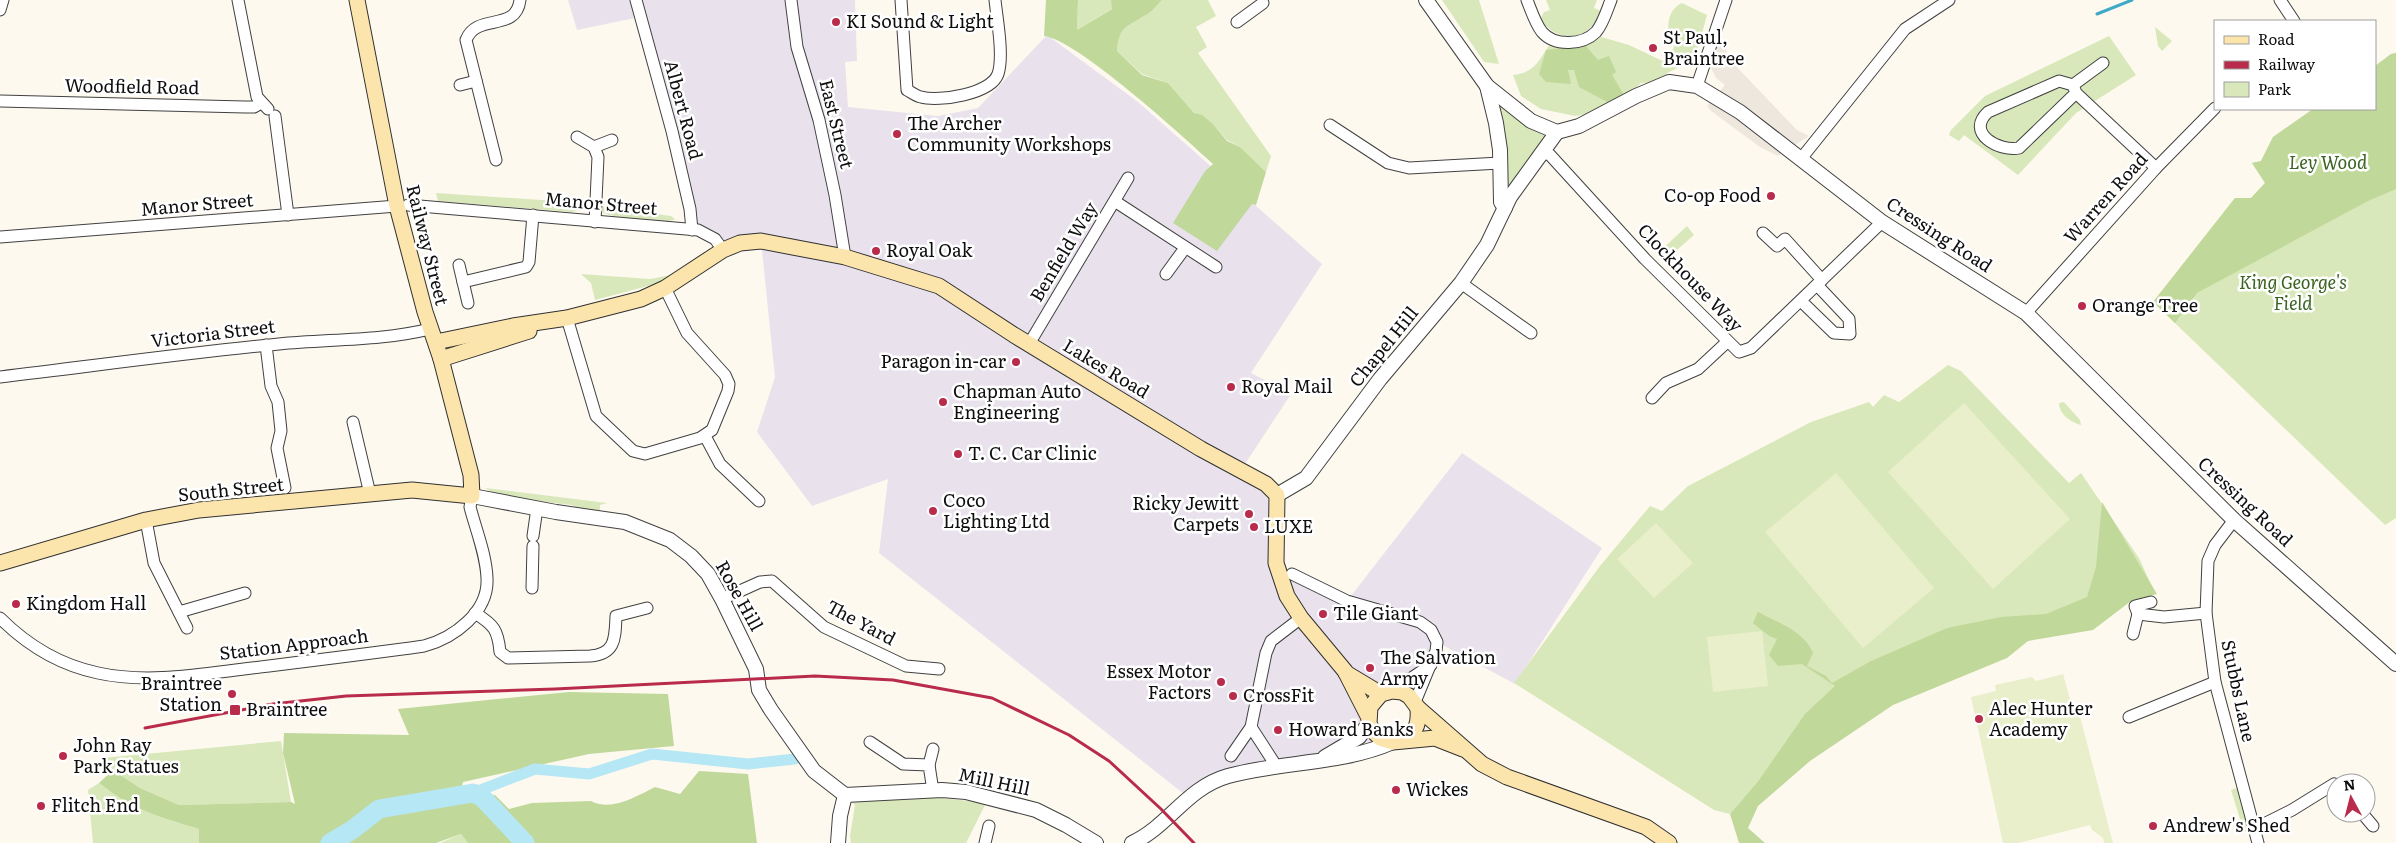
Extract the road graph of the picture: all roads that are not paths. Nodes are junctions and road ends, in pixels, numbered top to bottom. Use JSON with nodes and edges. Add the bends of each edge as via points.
{"nodes":[{"id":1,"x":3,"y":0,"type":"edge"},
{"id":2,"x":238,"y":0,"type":"edge"},
{"id":3,"x":357,"y":0,"type":"edge"},
{"id":4,"x":520,"y":0,"type":"edge"},
{"id":5,"x":636,"y":0,"type":"edge"},
{"id":6,"x":791,"y":0,"type":"edge"},
{"id":7,"x":901,"y":0,"type":"edge"},
{"id":8,"x":995,"y":0,"type":"edge"},
{"id":9,"x":1426,"y":0,"type":"edge"},
{"id":10,"x":1527,"y":0,"type":"edge"},
{"id":11,"x":1611,"y":0,"type":"edge"},
{"id":12,"x":1726,"y":0,"type":"edge"},
{"id":13,"x":1949,"y":0,"type":"edge"},
{"id":14,"x":2280,"y":0,"type":"edge"},
{"id":15,"x":1264,"y":1,"type":"edge"},
{"id":16,"x":0,"y":10,"type":"edge"},
{"id":17,"x":2293,"y":20,"type":"edge"},
{"id":18,"x":1237,"y":22,"type":"dead end"},
{"id":19,"x":2104,"y":63,"type":"dead end"},
{"id":20,"x":476,"y":81,"type":"junction"},
{"id":21,"x":460,"y":85,"type":"dead end"},
{"id":22,"x":1487,"y":86,"type":"junction"},
{"id":23,"x":1697,"y":86,"type":"junction"},
{"id":24,"x":2075,"y":89,"type":"junction"},
{"id":25,"x":0,"y":101,"type":"edge"},
{"id":26,"x":2214,"y":109,"type":"edge"},
{"id":27,"x":268,"y":110,"type":"junction"},
{"id":28,"x":1330,"y":125,"type":"dead end"},
{"id":29,"x":1557,"y":132,"type":"junction"},
{"id":30,"x":577,"y":137,"type":"dead end"},
{"id":31,"x":612,"y":140,"type":"dead end"},
{"id":32,"x":594,"y":148,"type":"junction"},
{"id":33,"x":1544,"y":153,"type":"junction"},
{"id":34,"x":496,"y":160,"type":"dead end"},
{"id":35,"x":1800,"y":160,"type":"junction"},
{"id":36,"x":1500,"y":163,"type":"junction"},
{"id":37,"x":2156,"y":168,"type":"junction"},
{"id":38,"x":1128,"y":178,"type":"dead end"},
{"id":39,"x":1116,"y":202,"type":"junction"},
{"id":40,"x":403,"y":205,"type":"junction"},
{"id":41,"x":1505,"y":208,"type":"junction"},
{"id":42,"x":288,"y":215,"type":"junction"},
{"id":43,"x":533,"y":215,"type":"junction"},
{"id":44,"x":595,"y":222,"type":"junction"},
{"id":45,"x":1882,"y":222,"type":"junction"},
{"id":46,"x":692,"y":230,"type":"junction"},
{"id":47,"x":1763,"y":233,"type":"dead end"},
{"id":48,"x":0,"y":237,"type":"edge"},
{"id":49,"x":1185,"y":248,"type":"junction"},
{"id":50,"x":723,"y":250,"type":"junction"},
{"id":51,"x":845,"y":257,"type":"junction"},
{"id":52,"x":458,"y":265,"type":"dead end"},
{"id":53,"x":1216,"y":267,"type":"dead end"},
{"id":54,"x":1166,"y":274,"type":"dead end"},
{"id":55,"x":463,"y":282,"type":"junction"},
{"id":56,"x":1461,"y":283,"type":"junction"},
{"id":57,"x":1819,"y":283,"type":"junction"},
{"id":58,"x":665,"y":288,"type":"junction"},
{"id":59,"x":1801,"y":301,"type":"junction"},
{"id":60,"x":468,"y":303,"type":"dead end"},
{"id":61,"x":2026,"y":313,"type":"junction"},
{"id":62,"x":567,"y":318,"type":"junction"},
{"id":63,"x":548,"y":322,"type":"junction"},
{"id":64,"x":1531,"y":333,"type":"dead end"},
{"id":65,"x":433,"y":335,"type":"junction"},
{"id":66,"x":1727,"y":342,"type":"junction"},
{"id":67,"x":1029,"y":344,"type":"junction"},
{"id":68,"x":266,"y":345,"type":"junction"},
{"id":69,"x":441,"y":358,"type":"junction"},
{"id":70,"x":0,"y":377,"type":"edge"},
{"id":71,"x":1652,"y":398,"type":"dead end"},
{"id":72,"x":353,"y":422,"type":"dead end"},
{"id":73,"x":705,"y":436,"type":"junction"},
{"id":74,"x":285,"y":488,"type":"dead end"},
{"id":75,"x":370,"y":494,"type":"junction"},
{"id":76,"x":1277,"y":495,"type":"junction"},
{"id":77,"x":472,"y":496,"type":"junction"},
{"id":78,"x":759,"y":502,"type":"dead end"},
{"id":79,"x":537,"y":508,"type":"junction"},
{"id":80,"x":146,"y":520,"type":"junction"},
{"id":81,"x":2234,"y":520,"type":"junction"},
{"id":82,"x":0,"y":564,"type":"edge"},
{"id":83,"x":1292,"y":574,"type":"dead end"},
{"id":84,"x":532,"y":588,"type":"dead end"},
{"id":85,"x":245,"y":593,"type":"dead end"},
{"id":86,"x":722,"y":599,"type":"junction"},
{"id":87,"x":2151,"y":602,"type":"dead end"},
{"id":88,"x":647,"y":608,"type":"dead end"},
{"id":89,"x":179,"y":612,"type":"junction"},
{"id":90,"x":475,"y":612,"type":"junction"},
{"id":91,"x":2206,"y":613,"type":"junction"},
{"id":92,"x":2133,"y":616,"type":"junction"},
{"id":93,"x":0,"y":618,"type":"edge"},
{"id":94,"x":1301,"y":618,"type":"junction"},
{"id":95,"x":187,"y":628,"type":"dead end"},
{"id":96,"x":2133,"y":634,"type":"dead end"},
{"id":97,"x":2396,"y":664,"type":"edge"},
{"id":98,"x":1431,"y":665,"type":"junction"},
{"id":99,"x":939,"y":669,"type":"dead end"},
{"id":100,"x":1345,"y":671,"type":"junction"},
{"id":101,"x":2215,"y":682,"type":"junction"},
{"id":102,"x":1387,"y":692,"type":"junction"},
{"id":103,"x":1417,"y":705,"type":"junction"},
{"id":104,"x":2129,"y":716,"type":"dead end"},
{"id":105,"x":1368,"y":719,"type":"junction"},
{"id":106,"x":1251,"y":727,"type":"junction"},
{"id":107,"x":1399,"y":741,"type":"junction"},
{"id":108,"x":870,"y":742,"type":"dead end"},
{"id":109,"x":933,"y":749,"type":"dead end"},
{"id":110,"x":1463,"y":749,"type":"junction"},
{"id":111,"x":1230,"y":756,"type":"dead end"},
{"id":112,"x":1273,"y":761,"type":"dead end"},
{"id":113,"x":1315,"y":762,"type":"junction"},
{"id":114,"x":930,"y":765,"type":"junction"},
{"id":115,"x":2326,"y":790,"type":"edge"},
{"id":116,"x":933,"y":791,"type":"junction"},
{"id":117,"x":845,"y":795,"type":"junction"},
{"id":118,"x":2370,"y":823,"type":"edge"},
{"id":119,"x":990,"y":826,"type":"dead end"},
{"id":120,"x":2373,"y":826,"type":"dead end"},
{"id":121,"x":2254,"y":829,"type":"junction"},
{"id":122,"x":838,"y":843,"type":"edge"},
{"id":123,"x":985,"y":843,"type":"edge"},
{"id":124,"x":1096,"y":843,"type":"edge"},
{"id":125,"x":1132,"y":843,"type":"edge"},
{"id":126,"x":1669,"y":843,"type":"edge"},
{"id":127,"x":2258,"y":843,"type":"edge"}],
"edges":[{"from":1,"to":16,"type":"street"},
{"from":2,"to":27,"type":"street","via":[[256,92]]},
{"from":3,"to":40,"type":"main road","name":"Railway Street"},
{"from":4,"to":20,"type":"street","via":[[519,7],[510,18],[476,26],[470,31],[466,40]]},
{"from":5,"to":46,"type":"street","name":"Albert Road","via":[[672,131]]},
{"from":6,"to":51,"type":"street","name":"East Street","via":[[797,47],[819,120]]},
{"from":7,"to":8,"type":"street","via":[[907,90],[921,97],[957,96],[982,90],[998,76]]},
{"from":9,"to":22,"type":"street"},
{"from":10,"to":11,"type":"street","via":[[1543,33],[1554,40],[1569,42],[1588,38],[1596,31]]},
{"from":12,"to":23,"type":"street"},
{"from":13,"to":35,"type":"street","via":[[1905,29]]},
{"from":14,"to":17,"type":"street"},
{"from":15,"to":18,"type":"street"},
{"from":19,"to":24,"type":"street"},
{"from":20,"to":21,"type":"street"},
{"from":20,"to":34,"type":"street"},
{"from":22,"to":29,"type":"street","via":[[1531,121]]},
{"from":22,"to":36,"type":"street","via":[[1496,124]]},
{"from":23,"to":29,"type":"street","name":"Cressing Road","via":[[1669,82],[1579,126]]},
{"from":23,"to":35,"type":"street","name":"Cressing Road","via":[[1740,112]]},
{"from":24,"to":24,"type":"street","via":[[2019,148],[2009,150],[1998,146],[1979,128],[1988,112],[2059,81]]},
{"from":24,"to":37,"type":"street"},
{"from":25,"to":27,"type":"street","name":"Woodfield Road","via":[[254,107]]},
{"from":26,"to":37,"type":"street","name":"Warren Road"},
{"from":27,"to":42,"type":"street"},
{"from":28,"to":36,"type":"street","via":[[1388,163],[1409,168]]},
{"from":29,"to":33,"type":"street","name":"Chapel Hill"},
{"from":30,"to":32,"type":"street"},
{"from":31,"to":32,"type":"street"},
{"from":32,"to":44,"type":"street","via":[[599,164]]},
{"from":33,"to":41,"type":"street","name":"Chapel Hill"},
{"from":33,"to":66,"type":"street","name":"Clockhouse Way","via":[[1550,155]]},
{"from":35,"to":45,"type":"street","name":"Cressing Road"},
{"from":36,"to":41,"type":"street","via":[[1501,202]]},
{"from":37,"to":61,"type":"street","name":"Warren Road"},
{"from":38,"to":39,"type":"street","name":"Benfield Way"},
{"from":39,"to":49,"type":"street"},
{"from":39,"to":67,"type":"street","name":"Benfield Way"},
{"from":40,"to":42,"type":"street","name":"Manor Street"},
{"from":40,"to":43,"type":"street","name":"Manor Street"},
{"from":40,"to":65,"type":"main road","name":"Railway Street"},
{"from":41,"to":56,"type":"street","name":"Chapel Hill","via":[[1487,245]]},
{"from":42,"to":48,"type":"street","name":"Manor Street"},
{"from":43,"to":44,"type":"street","name":"Manor Street"},
{"from":43,"to":55,"type":"street","via":[[526,267]]},
{"from":44,"to":46,"type":"street","name":"Manor Street"},
{"from":45,"to":57,"type":"street","name":"Clockhouse Way"},
{"from":45,"to":61,"type":"street","name":"Cressing Road"},
{"from":46,"to":50,"type":"street","name":"Manor Street","via":[[710,235]]},
{"from":47,"to":57,"type":"street","via":[[1777,246],[1785,239]]},
{"from":49,"to":53,"type":"street"},
{"from":49,"to":54,"type":"street"},
{"from":50,"to":51,"type":"main road","name":"Lakes Road","via":[[740,243],[761,241]]},
{"from":50,"to":58,"type":"main road","name":"Lakes Road"},
{"from":51,"to":67,"type":"main road","name":"Lakes Road","via":[[939,286]]},
{"from":52,"to":55,"type":"street"},
{"from":55,"to":60,"type":"street"},
{"from":56,"to":64,"type":"street"},
{"from":56,"to":76,"type":"street","name":"Chapel Hill","via":[[1380,379],[1306,478]]},
{"from":57,"to":59,"type":"street","name":"Clockhouse Way"},
{"from":57,"to":59,"type":"street","via":[[1849,319],[1850,334],[1834,332]]},
{"from":58,"to":62,"type":"main road","name":"Lakes Road","via":[[641,298]]},
{"from":58,"to":73,"type":"street","via":[[690,337],[728,382],[729,387],[712,430]]},
{"from":59,"to":66,"type":"street","name":"Clockhouse Way","via":[[1751,348],[1739,352]]},
{"from":61,"to":81,"type":"street","name":"Cressing Road"},
{"from":62,"to":63,"type":"main road","name":"Lakes Road"},
{"from":62,"to":73,"type":"street","via":[[596,416],[633,451],[650,454]]},
{"from":63,"to":65,"type":"main road"},
{"from":63,"to":69,"type":"main road","via":[[540,328]]},
{"from":65,"to":68,"type":"street","name":"Victoria Street"},
{"from":65,"to":69,"type":"main road","name":"Railway Street"},
{"from":66,"to":71,"type":"street","via":[[1698,369],[1666,384]]},
{"from":67,"to":76,"type":"main road","name":"Lakes Road","via":[[1201,449],[1266,484]]},
{"from":68,"to":70,"type":"street","name":"Victoria Street"},
{"from":68,"to":74,"type":"street","via":[[271,386],[278,402],[281,430],[278,448]]},
{"from":69,"to":77,"type":"main road","name":"Railway Street","via":[[471,475]]},
{"from":72,"to":75,"type":"street"},
{"from":73,"to":78,"type":"street","via":[[720,464]]},
{"from":75,"to":77,"type":"main road","name":"South Street","via":[[426,490]]},
{"from":75,"to":80,"type":"main road","name":"South Street","via":[[199,510]]},
{"from":76,"to":94,"type":"main road","via":[[1276,563],[1287,596]]},
{"from":77,"to":79,"type":"street","name":"Rose Hill"},
{"from":77,"to":90,"type":"street","name":"Station Approach","via":[[470,507],[487,578],[485,592]]},
{"from":79,"to":84,"type":"street"},
{"from":79,"to":86,"type":"street","name":"Rose Hill","via":[[614,519],[662,535],[703,567]]},
{"from":80,"to":82,"type":"main road","name":"South Street"},
{"from":80,"to":89,"type":"street","via":[[154,563]]},
{"from":81,"to":91,"type":"street","name":"Stubbs Lane","via":[[2208,561]]},
{"from":81,"to":97,"type":"street","name":"Cressing Road"},
{"from":83,"to":98,"type":"street","via":[[1347,601],[1420,622],[1431,630],[1437,642]]},
{"from":85,"to":89,"type":"street"},
{"from":86,"to":99,"type":"street","name":"The Yard","via":[[760,582],[772,581],[824,627],[906,666]]},
{"from":86,"to":117,"type":"street","name":"Rose Hill","via":[[756,669],[759,690],[771,710],[814,771]]},
{"from":87,"to":92,"type":"street","via":[[2135,606]]},
{"from":88,"to":90,"type":"street","via":[[616,616],[615,640],[601,655],[508,658],[500,652],[499,635]]},
{"from":89,"to":95,"type":"street"},
{"from":90,"to":93,"type":"street","name":"Station Approach","via":[[455,634],[424,646],[168,677],[118,676],[75,666],[28,643]]},
{"from":91,"to":92,"type":"street"},
{"from":91,"to":101,"type":"street","name":"Stubbs Lane"},
{"from":92,"to":96,"type":"street"},
{"from":94,"to":100,"type":"main road"},
{"from":94,"to":106,"type":"street","via":[[1272,641],[1266,653]]},
{"from":98,"to":102,"type":"street"},
{"from":98,"to":103,"type":"street"},
{"from":100,"to":102,"type":"main road"},
{"from":100,"to":105,"type":"main road"},
{"from":101,"to":104,"type":"street"},
{"from":101,"to":121,"type":"street","name":"Stubbs Lane"},
{"from":102,"to":103,"type":"main road","via":[[1402,692]]},
{"from":102,"to":105,"type":"main road","via":[[1370,707]]},
{"from":103,"to":107,"type":"main road","via":[[1419,722],[1414,732]]},
{"from":103,"to":110,"type":"main road"},
{"from":105,"to":107,"type":"main road","via":[[1380,738]]},
{"from":105,"to":113,"type":"street","via":[[1359,737]]},
{"from":106,"to":111,"type":"street"},
{"from":106,"to":112,"type":"street"},
{"from":107,"to":110,"type":"main road","via":[[1435,738]]},
{"from":107,"to":113,"type":"street","via":[[1346,758]]},
{"from":108,"to":114,"type":"street","via":[[903,764]]},
{"from":109,"to":114,"type":"street"},
{"from":110,"to":126,"type":"main road","via":[[1507,777],[1646,827]]},
{"from":113,"to":125,"type":"street","via":[[1228,776],[1208,784],[1193,793],[1148,835]]},
{"from":114,"to":116,"type":"street"},
{"from":115,"to":121,"type":"street"},
{"from":116,"to":117,"type":"street","name":"Mill Hill"},
{"from":116,"to":124,"type":"street","name":"Mill Hill","via":[[966,792],[1036,810]]},
{"from":117,"to":122,"type":"street"},
{"from":118,"to":120,"type":"street"},
{"from":119,"to":123,"type":"street"},
{"from":121,"to":127,"type":"street","name":"Stubbs Lane"}]}
